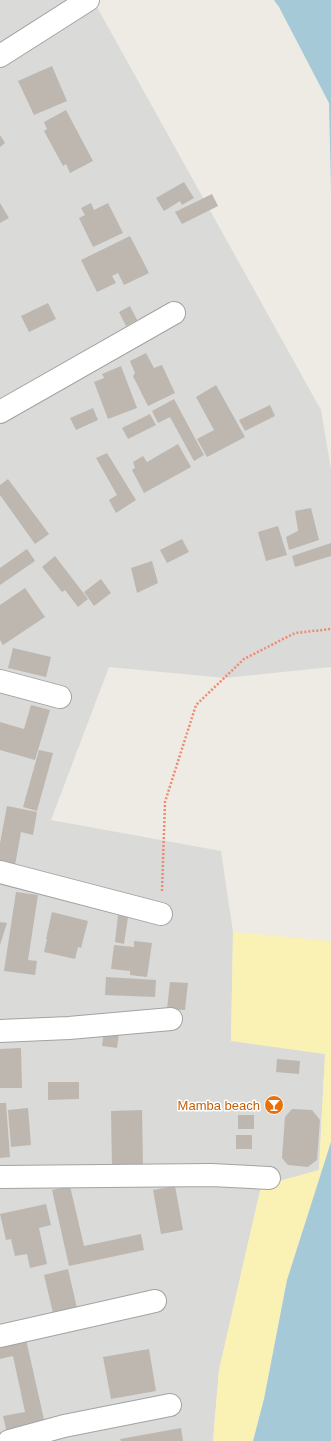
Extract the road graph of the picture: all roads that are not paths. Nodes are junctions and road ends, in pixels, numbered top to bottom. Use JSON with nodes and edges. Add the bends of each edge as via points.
{"nodes":[{"id":1,"x":88,"y":0,"type":"edge"},
{"id":2,"x":0,"y":56,"type":"edge"},
{"id":3,"x":174,"y":313,"type":"dead end"},
{"id":4,"x":0,"y":412,"type":"edge"},
{"id":5,"x":0,"y":681,"type":"edge"},
{"id":6,"x":60,"y":697,"type":"dead end"},
{"id":7,"x":0,"y":872,"type":"edge"},
{"id":8,"x":161,"y":914,"type":"road end"},
{"id":9,"x":171,"y":1019,"type":"dead end"},
{"id":10,"x":0,"y":1031,"type":"edge"},
{"id":11,"x":0,"y":1177,"type":"edge"},
{"id":12,"x":269,"y":1178,"type":"dead end"},
{"id":13,"x":154,"y":1301,"type":"dead end"},
{"id":14,"x":0,"y":1336,"type":"edge"},
{"id":15,"x":170,"y":1405,"type":"dead end"},
{"id":16,"x":9,"y":1441,"type":"edge"}],
"edges":[{"from":1,"to":2,"type":"street"},
{"from":3,"to":4,"type":"street"},
{"from":5,"to":6,"type":"street"},
{"from":7,"to":8,"type":"street"},
{"from":9,"to":10,"type":"street"},
{"from":11,"to":12,"type":"street","via":[[211,1175]]},
{"from":13,"to":14,"type":"street"},
{"from":15,"to":16,"type":"street","via":[[64,1426]]}]}
